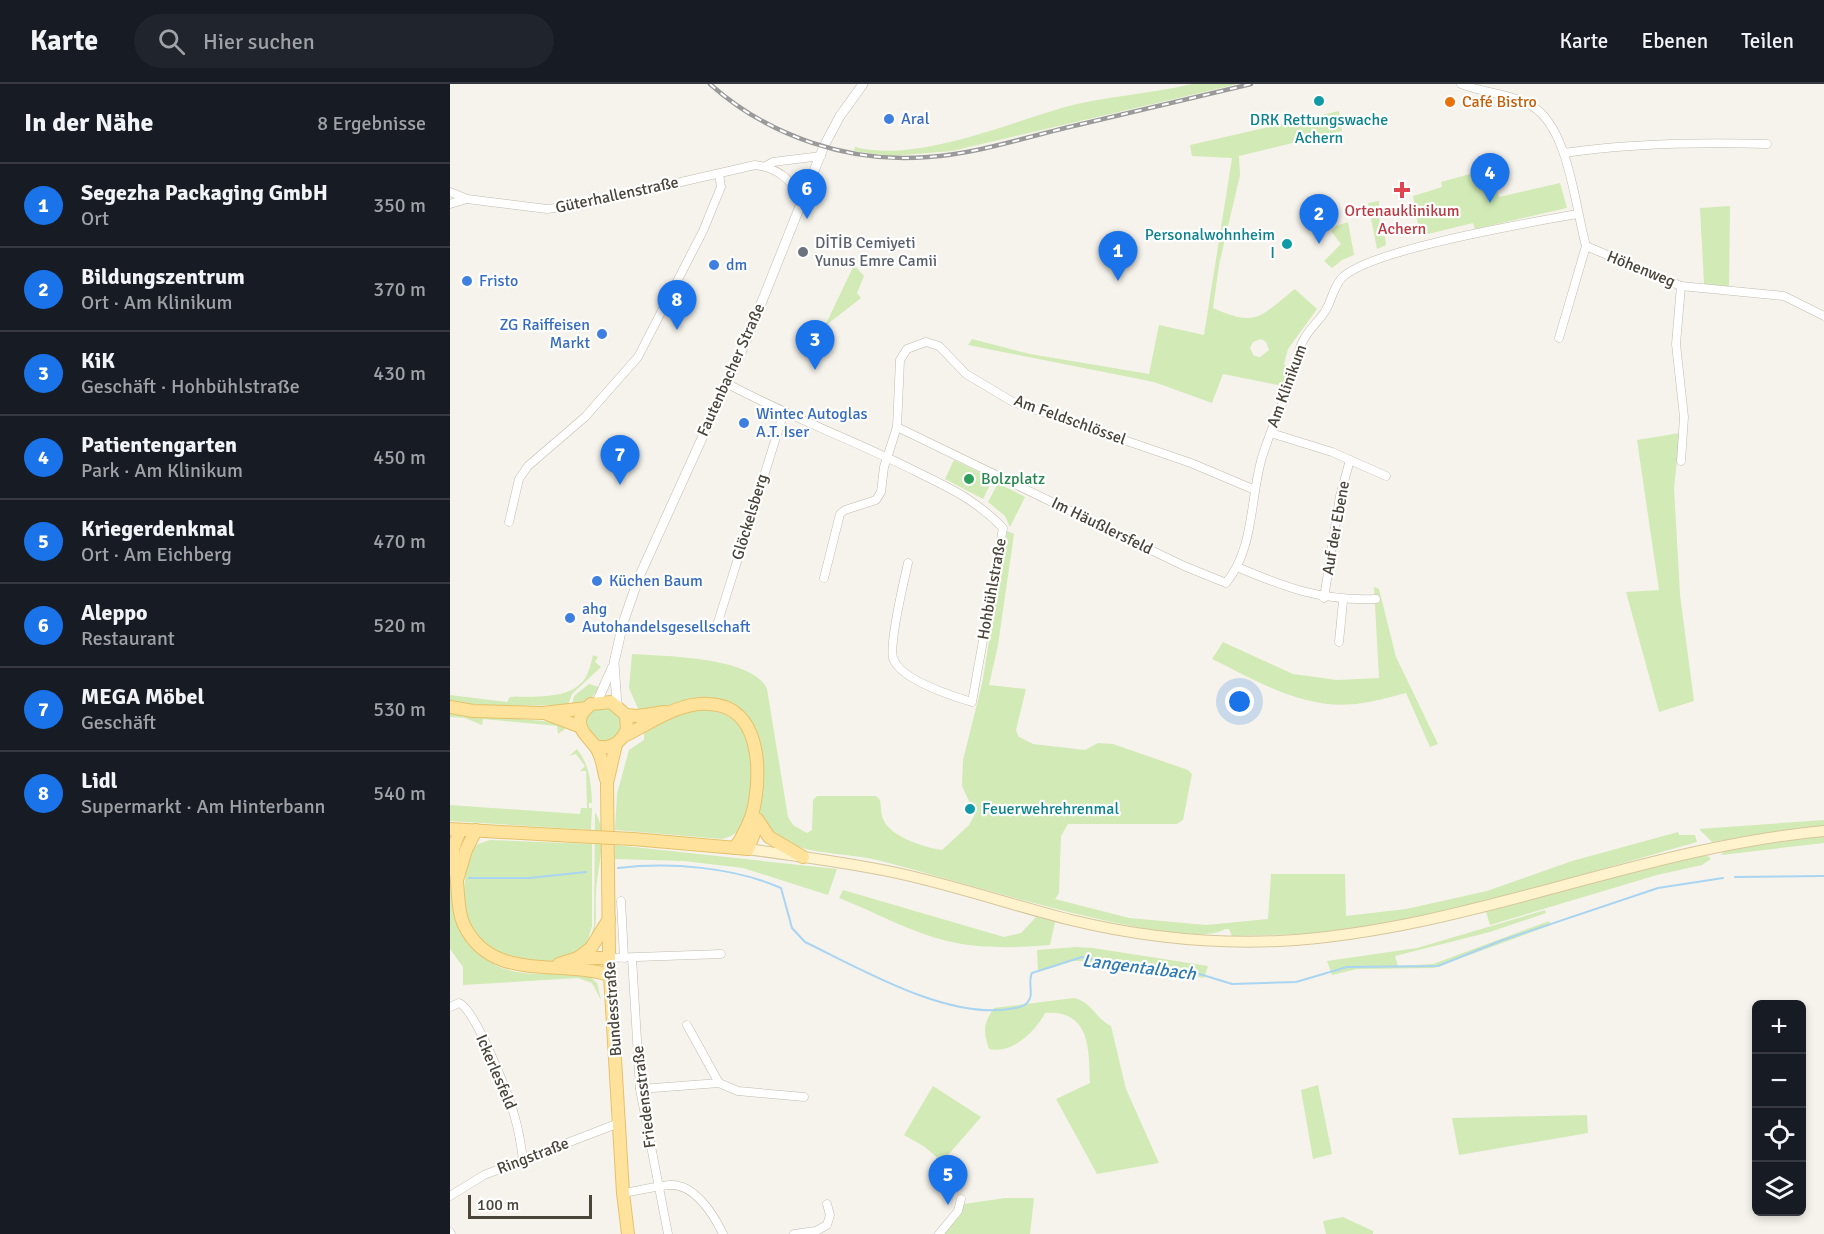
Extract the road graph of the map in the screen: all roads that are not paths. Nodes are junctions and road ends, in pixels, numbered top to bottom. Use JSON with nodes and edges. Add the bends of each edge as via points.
{"nodes":[{"id":1,"x":863,"y":84,"type":"edge"},
{"id":2,"x":1461,"y":84,"type":"edge"},
{"id":3,"x":1767,"y":144,"type":"dead end"},
{"id":4,"x":1564,"y":153,"type":"junction"},
{"id":5,"x":821,"y":156,"type":"junction"},
{"id":6,"x":766,"y":166,"type":"junction"},
{"id":7,"x":719,"y":174,"type":"junction"},
{"id":8,"x":450,"y":192,"type":"edge"},
{"id":9,"x":467,"y":199,"type":"junction"},
{"id":10,"x":804,"y":199,"type":"junction"},
{"id":11,"x":450,"y":204,"type":"edge"},
{"id":12,"x":1577,"y":214,"type":"junction"},
{"id":13,"x":1586,"y":246,"type":"junction"},
{"id":14,"x":1681,"y":286,"type":"junction"},
{"id":15,"x":1824,"y":316,"type":"edge"},
{"id":16,"x":1559,"y":338,"type":"dead end"},
{"id":17,"x":726,"y":383,"type":"junction"},
{"id":18,"x":784,"y":412,"type":"junction"},
{"id":19,"x":897,"y":427,"type":"junction"},
{"id":20,"x":1270,"y":433,"type":"junction"},
{"id":21,"x":889,"y":458,"type":"junction"},
{"id":22,"x":1350,"y":460,"type":"junction"},
{"id":23,"x":1681,"y":461,"type":"dead end"},
{"id":24,"x":1386,"y":476,"type":"dead end"},
{"id":25,"x":1255,"y":490,"type":"junction"},
{"id":26,"x":509,"y":522,"type":"dead end"},
{"id":27,"x":908,"y":563,"type":"dead end"},
{"id":28,"x":1237,"y":567,"type":"junction"},
{"id":29,"x":824,"y":578,"type":"dead end"},
{"id":30,"x":1324,"y":598,"type":"junction"},
{"id":31,"x":1376,"y":599,"type":"dead end"},
{"id":32,"x":1343,"y":601,"type":"junction"},
{"id":33,"x":718,"y":622,"type":"dead end"},
{"id":34,"x":1338,"y":642,"type":"dead end"},
{"id":35,"x":614,"y":663,"type":"junction"},
{"id":36,"x":592,"y":705,"type":"junction"},
{"id":37,"x":450,"y":707,"type":"edge"},
{"id":38,"x":621,"y":710,"type":"junction"},
{"id":39,"x":543,"y":712,"type":"junction"},
{"id":40,"x":669,"y":712,"type":"junction"},
{"id":41,"x":581,"y":727,"type":"junction"},
{"id":42,"x":620,"y":740,"type":"junction"},
{"id":43,"x":595,"y":746,"type":"junction"},
{"id":44,"x":607,"y":783,"type":"junction"},
{"id":45,"x":754,"y":808,"type":"junction"},
{"id":46,"x":758,"y":823,"type":"junction"},
{"id":47,"x":455,"y":829,"type":"edge"},
{"id":48,"x":476,"y":830,"type":"junction"},
{"id":49,"x":1824,"y":831,"type":"edge"},
{"id":50,"x":735,"y":848,"type":"junction"},
{"id":51,"x":748,"y":849,"type":"junction"},
{"id":52,"x":803,"y":857,"type":"junction"},
{"id":53,"x":452,"y":860,"type":"edge"},
{"id":54,"x":456,"y":883,"type":"junction"},
{"id":55,"x":621,"y":901,"type":"dead end"},
{"id":56,"x":609,"y":918,"type":"junction"},
{"id":57,"x":721,"y":954,"type":"dead end"},
{"id":58,"x":578,"y":958,"type":"junction"},
{"id":59,"x":609,"y":958,"type":"junction"},
{"id":60,"x":628,"y":958,"type":"junction"},
{"id":61,"x":549,"y":967,"type":"junction"},
{"id":62,"x":609,"y":975,"type":"junction"},
{"id":63,"x":450,"y":1007,"type":"edge"},
{"id":64,"x":687,"y":1025,"type":"dead end"},
{"id":65,"x":719,"y":1083,"type":"junction"},
{"id":66,"x":640,"y":1089,"type":"junction"},
{"id":67,"x":804,"y":1097,"type":"dead end"},
{"id":68,"x":619,"y":1123,"type":"junction"},
{"id":69,"x":524,"y":1159,"type":"junction"},
{"id":70,"x":658,"y":1188,"type":"junction"},
{"id":71,"x":623,"y":1193,"type":"junction"},
{"id":72,"x":450,"y":1196,"type":"edge"},
{"id":73,"x":960,"y":1199,"type":"dead end"},
{"id":74,"x":827,"y":1204,"type":"dead end"},
{"id":75,"x":628,"y":1234,"type":"edge"},
{"id":76,"x":668,"y":1234,"type":"edge"},
{"id":77,"x":723,"y":1234,"type":"edge"},
{"id":78,"x":794,"y":1234,"type":"edge"},
{"id":79,"x":939,"y":1234,"type":"edge"}],
"edges":[{"from":1,"to":5,"type":"street","name":"Fautenbacher Straße","via":[[840,116]]},
{"from":2,"to":4,"type":"street","via":[[1532,106],[1551,123]]},
{"from":3,"to":4,"type":"street","via":[[1682,141]]},
{"from":4,"to":12,"type":"street"},
{"from":5,"to":6,"type":"street","name":"Güterhallenstraße"},
{"from":5,"to":10,"type":"street","name":"Fautenbacher Straße"},
{"from":6,"to":7,"type":"street","name":"Güterhallenstraße"},
{"from":6,"to":10,"type":"street","via":[[786,176]]},
{"from":7,"to":9,"type":"street","name":"Güterhallenstraße","via":[[547,209]]},
{"from":7,"to":26,"type":"street","via":[[722,187],[703,231],[638,357],[585,417],[528,466],[519,479]]},
{"from":8,"to":9,"type":"street","name":"Güterhallenstraße"},
{"from":9,"to":11,"type":"street","name":"Güterhallenstraße"},
{"from":10,"to":17,"type":"street","name":"Fautenbacher Straße"},
{"from":12,"to":13,"type":"street"},
{"from":12,"to":20,"type":"street","name":"Am Klinikum","via":[[1416,248],[1341,277],[1328,306],[1301,343],[1295,371]]},
{"from":13,"to":14,"type":"street","name":"Höhenweg"},
{"from":13,"to":16,"type":"street","name":"Höhenweg"},
{"from":14,"to":15,"type":"street","name":"Höhenweg","via":[[1784,296]]},
{"from":14,"to":23,"type":"street","via":[[1676,344],[1684,417]]},
{"from":17,"to":18,"type":"street","name":"Hohbühlstraße"},
{"from":17,"to":35,"type":"street","name":"Fautenbacher Straße","via":[[639,577]]},
{"from":18,"to":21,"type":"street","name":"Hohbühlstraße"},
{"from":18,"to":33,"type":"street","name":"Glöckelsberg"},
{"from":19,"to":21,"type":"street","name":"Am Feldschlössel"},
{"from":19,"to":25,"type":"street","name":"Am Feldschlössel","via":[[900,360],[907,349],[926,342],[939,346],[966,374],[1013,402],[1191,463]]},
{"from":19,"to":28,"type":"street","name":"Im Häußlersfeld","via":[[1217,581],[1226,583]]},
{"from":20,"to":22,"type":"street","name":"Auf der Ebene"},
{"from":20,"to":25,"type":"street","name":"Am Klinikum"},
{"from":21,"to":27,"type":"street","name":"Hohbühlstraße","via":[[973,501],[1003,528],[972,702],[930,689],[900,668],[893,658],[897,612]]},
{"from":21,"to":29,"type":"street","name":"Am Feldschlössel","via":[[884,467],[884,485],[876,500],[840,514]]},
{"from":22,"to":24,"type":"street","name":"Auf der Ebene"},
{"from":22,"to":30,"type":"street","name":"Auf der Ebene","via":[[1340,496]]},
{"from":25,"to":28,"type":"street","name":"Am Klinikum","via":[[1253,516]]},
{"from":28,"to":30,"type":"street","via":[[1284,587]]},
{"from":30,"to":32,"type":"street"},
{"from":31,"to":32,"type":"street"},
{"from":32,"to":34,"type":"street"},
{"from":35,"to":36,"type":"street","name":"Fautenbacher Straße"},
{"from":35,"to":38,"type":"street","name":"Fautenbacher Straße"},
{"from":36,"to":38,"type":"main road","via":[[604,701]]},
{"from":36,"to":39,"type":"main road"},
{"from":36,"to":41,"type":"main road"},
{"from":37,"to":39,"type":"main road"},
{"from":38,"to":40,"type":"main road","via":[[638,716]]},
{"from":38,"to":42,"type":"main road","via":[[627,729]]},
{"from":39,"to":41,"type":"main road"},
{"from":40,"to":42,"type":"main road"},
{"from":40,"to":45,"type":"main road","via":[[695,704],[712,704],[726,708],[746,724],[756,749]]},
{"from":41,"to":43,"type":"main road","via":[[585,738]]},
{"from":42,"to":43,"type":"main road","via":[[605,747]]},
{"from":42,"to":44,"type":"main road"},
{"from":43,"to":44,"type":"main road"},
{"from":44,"to":56,"type":"main road","name":"Bundesstraße"},
{"from":45,"to":46,"type":"main road"},
{"from":45,"to":50,"type":"main road"},
{"from":46,"to":51,"type":"main road"},
{"from":46,"to":52,"type":"main road","via":[[769,837]]},
{"from":47,"to":48,"type":"main road"},
{"from":47,"to":53,"type":"main road"},
{"from":48,"to":50,"type":"main road","bridge":true},
{"from":48,"to":54,"type":"main road"},
{"from":49,"to":52,"type":"main road","via":[[1710,848],[1414,924],[1275,941],[1124,930],[904,875]]},
{"from":50,"to":51,"type":"main road"},
{"from":51,"to":52,"type":"main road"},
{"from":53,"to":54,"type":"main road"},
{"from":54,"to":61,"type":"main road","via":[[461,920],[486,952],[510,964]]},
{"from":55,"to":60,"type":"street","name":"Friedensstraße"},
{"from":56,"to":58,"type":"main road","via":[[591,948]]},
{"from":56,"to":59,"type":"main road","name":"Bundesstraße"},
{"from":57,"to":60,"type":"street"},
{"from":58,"to":59,"type":"main road"},
{"from":58,"to":61,"type":"main road"},
{"from":59,"to":60,"type":"street"},
{"from":59,"to":62,"type":"main road","name":"Bundesstraße"},
{"from":60,"to":66,"type":"street","name":"Friedensstraße"},
{"from":61,"to":62,"type":"main road","via":[[588,969]]},
{"from":62,"to":68,"type":"main road","name":"Bundesstraße"},
{"from":63,"to":69,"type":"street","name":"Ickerlesfeld","via":[[459,1003],[467,1007],[489,1051],[515,1118]]},
{"from":64,"to":65,"type":"street"},
{"from":65,"to":66,"type":"street"},
{"from":65,"to":67,"type":"street","via":[[738,1091]]},
{"from":66,"to":70,"type":"street","name":"Friedensstraße"},
{"from":68,"to":69,"type":"street","name":"Ringstraße"},
{"from":68,"to":71,"type":"main road","name":"Bundesstraße"},
{"from":69,"to":72,"type":"street","name":"Ringstraße","via":[[472,1181]]},
{"from":70,"to":71,"type":"street"},
{"from":70,"to":76,"type":"street","name":"Friedensstraße"},
{"from":70,"to":77,"type":"street","via":[[671,1185],[689,1191],[707,1206]]},
{"from":71,"to":75,"type":"main road","name":"Bundesstraße"},
{"from":73,"to":79,"type":"street","via":[[958,1211]]},
{"from":74,"to":78,"type":"street","via":[[827,1225]]}]}
